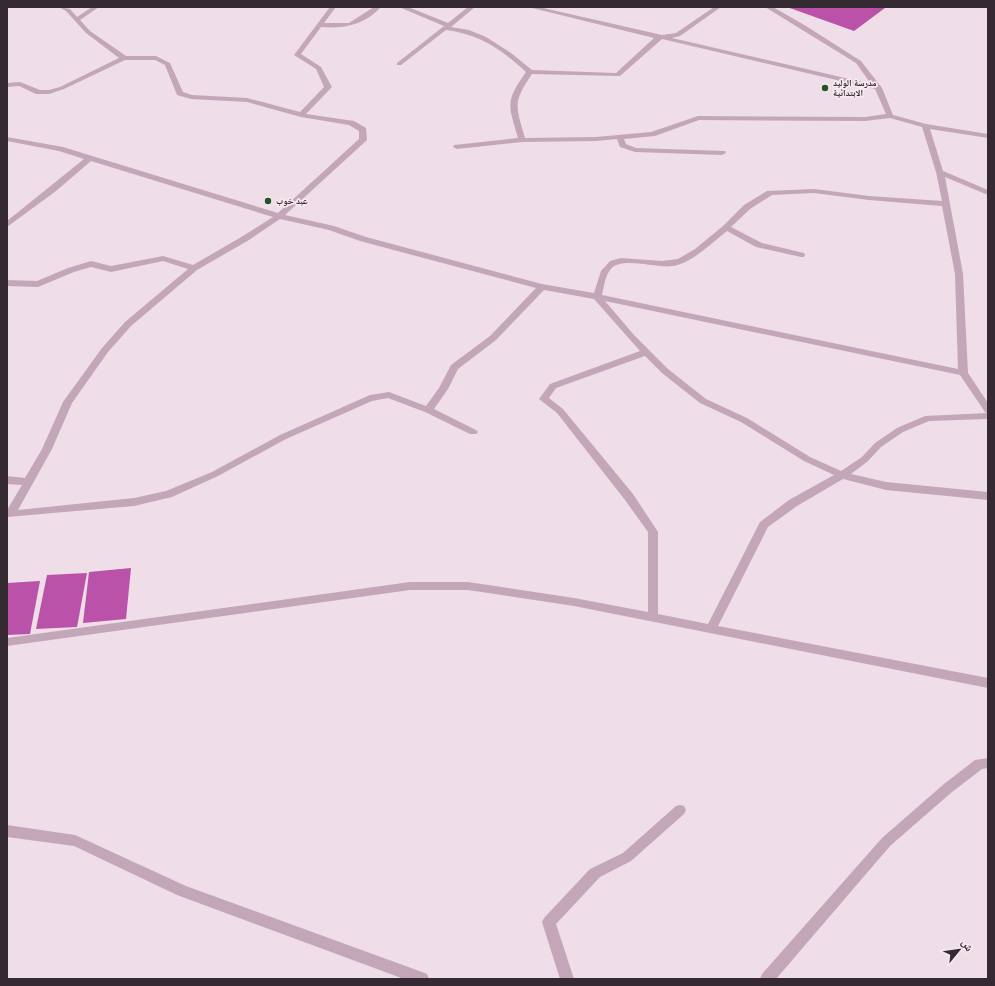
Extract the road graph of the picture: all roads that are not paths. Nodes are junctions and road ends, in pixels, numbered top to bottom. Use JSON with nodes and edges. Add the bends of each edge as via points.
{"nodes":[{"id":1,"x":62,"y":7,"type":"edge"},
{"id":2,"x":96,"y":7,"type":"edge"},
{"id":3,"x":333,"y":7,"type":"edge"},
{"id":4,"x":378,"y":7,"type":"edge"},
{"id":5,"x":402,"y":7,"type":"edge"},
{"id":6,"x":472,"y":7,"type":"edge"},
{"id":7,"x":531,"y":7,"type":"edge"},
{"id":8,"x":718,"y":7,"type":"edge"},
{"id":9,"x":768,"y":7,"type":"edge"},
{"id":10,"x":76,"y":20,"type":"junction"},
{"id":11,"x":319,"y":25,"type":"junction"},
{"id":12,"x":446,"y":27,"type":"junction"},
{"id":13,"x":658,"y":38,"type":"junction"},
{"id":14,"x":124,"y":58,"type":"junction"},
{"id":15,"x":399,"y":64,"type":"dead end"},
{"id":16,"x":530,"y":72,"type":"junction"},
{"id":17,"x":7,"y":85,"type":"edge"},
{"id":18,"x":878,"y":88,"type":"junction"},
{"id":19,"x":301,"y":115,"type":"junction"},
{"id":20,"x":890,"y":116,"type":"junction"},
{"id":21,"x":925,"y":126,"type":"junction"},
{"id":22,"x":988,"y":136,"type":"edge"},
{"id":23,"x":620,"y":137,"type":"junction"},
{"id":24,"x":7,"y":139,"type":"edge"},
{"id":25,"x":522,"y":140,"type":"junction"},
{"id":26,"x":457,"y":148,"type":"dead end"},
{"id":27,"x":722,"y":153,"type":"dead end"},
{"id":28,"x":90,"y":158,"type":"junction"},
{"id":29,"x":940,"y":172,"type":"junction"},
{"id":30,"x":988,"y":193,"type":"edge"},
{"id":31,"x":946,"y":204,"type":"junction"},
{"id":32,"x":279,"y":216,"type":"junction"},
{"id":33,"x":7,"y":225,"type":"edge"},
{"id":34,"x":726,"y":228,"type":"junction"},
{"id":35,"x":801,"y":255,"type":"dead end"},
{"id":36,"x":194,"y":268,"type":"junction"},
{"id":37,"x":7,"y":283,"type":"edge"},
{"id":38,"x":542,"y":287,"type":"junction"},
{"id":39,"x":597,"y":297,"type":"junction"},
{"id":40,"x":646,"y":352,"type":"junction"},
{"id":41,"x":963,"y":373,"type":"junction"},
{"id":42,"x":428,"y":410,"type":"junction"},
{"id":43,"x":988,"y":410,"type":"edge"},
{"id":44,"x":988,"y":416,"type":"edge"},
{"id":45,"x":473,"y":432,"type":"dead end"},
{"id":46,"x":842,"y":475,"type":"junction"},
{"id":47,"x":7,"y":480,"type":"edge"},
{"id":48,"x":28,"y":482,"type":"junction"},
{"id":49,"x":988,"y":496,"type":"edge"},
{"id":50,"x":8,"y":517,"type":"edge"},
{"id":51,"x":653,"y":617,"type":"junction"},
{"id":52,"x":711,"y":629,"type":"junction"},
{"id":53,"x":7,"y":642,"type":"edge"},
{"id":54,"x":988,"y":683,"type":"edge"},
{"id":55,"x":988,"y":762,"type":"edge"},
{"id":56,"x":680,"y":810,"type":"dead end"},
{"id":57,"x":7,"y":831,"type":"edge"},
{"id":58,"x":422,"y":979,"type":"edge"},
{"id":59,"x":567,"y":979,"type":"edge"},
{"id":60,"x":767,"y":979,"type":"edge"}],
"edges":[{"from":1,"to":10,"type":"street"},
{"from":2,"to":10,"type":"street"},
{"from":3,"to":11,"type":"street"},
{"from":4,"to":11,"type":"street","via":[[359,22],[349,26]]},
{"from":5,"to":12,"type":"street"},
{"from":6,"to":12,"type":"street"},
{"from":7,"to":13,"type":"street"},
{"from":8,"to":13,"type":"street","via":[[678,35]]},
{"from":9,"to":18,"type":"street","via":[[859,62]]},
{"from":10,"to":14,"type":"street"},
{"from":11,"to":19,"type":"street","via":[[297,55],[319,68],[328,87]]},
{"from":12,"to":15,"type":"street"},
{"from":12,"to":16,"type":"street","via":[[467,31],[514,57]]},
{"from":13,"to":16,"type":"street","via":[[618,75]]},
{"from":13,"to":18,"type":"street"},
{"from":14,"to":17,"type":"street","via":[[50,92],[39,92],[20,84]]},
{"from":14,"to":19,"type":"street","via":[[156,58],[168,64],[180,93],[191,97],[247,100]]},
{"from":16,"to":25,"type":"street","via":[[516,92],[513,109]]},
{"from":18,"to":20,"type":"street"},
{"from":19,"to":32,"type":"street","via":[[351,123],[363,130],[363,140]]},
{"from":20,"to":21,"type":"street"},
{"from":20,"to":23,"type":"street","via":[[865,119],[698,118],[652,134]]},
{"from":21,"to":22,"type":"street"},
{"from":21,"to":29,"type":"street"},
{"from":23,"to":25,"type":"street"},
{"from":23,"to":27,"type":"street","via":[[623,145],[635,150]]},
{"from":24,"to":28,"type":"street","via":[[60,149]]},
{"from":25,"to":26,"type":"street"},
{"from":28,"to":32,"type":"street"},
{"from":28,"to":33,"type":"street"},
{"from":29,"to":30,"type":"street"},
{"from":29,"to":31,"type":"street"},
{"from":31,"to":34,"type":"street","via":[[869,198],[814,190],[770,193],[747,207]]},
{"from":31,"to":41,"type":"street","via":[[959,274]]},
{"from":32,"to":36,"type":"street"},
{"from":32,"to":38,"type":"street"},
{"from":34,"to":35,"type":"street","via":[[759,245]]},
{"from":34,"to":39,"type":"street","via":[[681,261],[664,265],[631,260],[615,261],[607,268]]},
{"from":36,"to":37,"type":"street","via":[[163,258],[111,269],[91,264],[38,284]]},
{"from":36,"to":48,"type":"street","via":[[128,324],[105,350],[68,402],[47,449]]},
{"from":38,"to":39,"type":"street"},
{"from":38,"to":42,"type":"street","via":[[493,338],[454,367]]},
{"from":39,"to":40,"type":"street"},
{"from":39,"to":41,"type":"street"},
{"from":40,"to":46,"type":"street","via":[[665,371],[703,401],[744,420],[807,459]]},
{"from":40,"to":51,"type":"street","via":[[553,386],[544,399],[565,417],[629,497],[653,532]]},
{"from":41,"to":43,"type":"street"},
{"from":42,"to":45,"type":"street"},
{"from":42,"to":50,"type":"street","via":[[389,395],[370,398],[283,437],[215,474],[168,494],[134,502]]},
{"from":44,"to":46,"type":"street","via":[[928,418],[900,430]]},
{"from":46,"to":49,"type":"street","via":[[886,486]]},
{"from":46,"to":52,"type":"street","via":[[793,503],[764,525]]},
{"from":47,"to":48,"type":"street"},
{"from":48,"to":50,"type":"street"},
{"from":51,"to":52,"type":"street"},
{"from":51,"to":53,"type":"street","via":[[468,586],[410,586]]},
{"from":52,"to":54,"type":"street"},
{"from":55,"to":60,"type":"street","via":[[979,764],[948,788],[886,842]]},
{"from":56,"to":59,"type":"street","via":[[627,856],[594,874],[549,922]]},
{"from":57,"to":58,"type":"street","via":[[75,841],[182,891]]}]}
